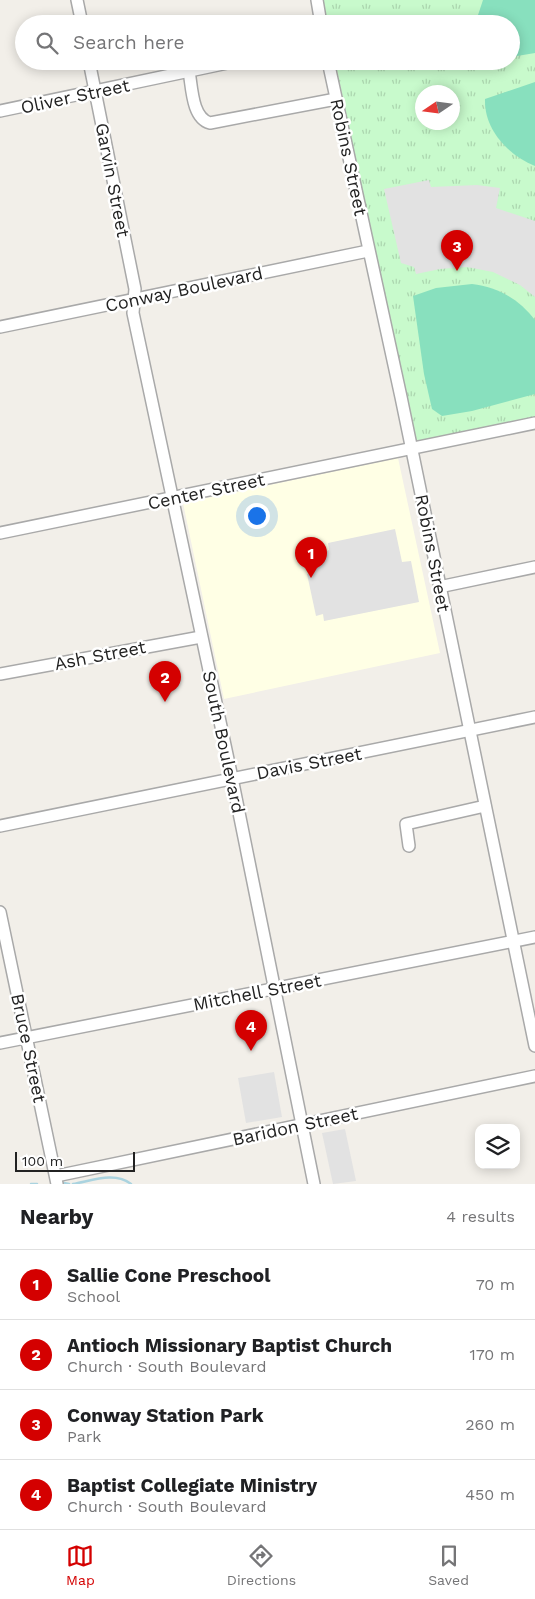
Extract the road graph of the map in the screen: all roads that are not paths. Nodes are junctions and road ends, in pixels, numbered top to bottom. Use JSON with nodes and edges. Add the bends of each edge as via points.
{"nodes":[{"id":1,"x":77,"y":0,"type":"edge"},
{"id":2,"x":317,"y":0,"type":"edge"},
{"id":3,"x":80,"y":15,"type":"edge"},
{"id":4,"x":320,"y":15,"type":"edge"},
{"id":5,"x":91,"y":70,"type":"edge"},
{"id":6,"x":194,"y":70,"type":"edge"},
{"id":7,"x":330,"y":70,"type":"edge"},
{"id":8,"x":189,"y":71,"type":"junction"},
{"id":9,"x":96,"y":92,"type":"junction"},
{"id":10,"x":336,"y":99,"type":"junction"},
{"id":11,"x":0,"y":111,"type":"edge"},
{"id":12,"x":368,"y":251,"type":"junction"},
{"id":13,"x":134,"y":300,"type":"junction"},
{"id":14,"x":0,"y":327,"type":"edge"},
{"id":15,"x":535,"y":423,"type":"edge"},
{"id":16,"x":412,"y":447,"type":"junction"},
{"id":17,"x":172,"y":498,"type":"junction"},
{"id":18,"x":0,"y":533,"type":"edge"},
{"id":19,"x":535,"y":568,"type":"edge"},
{"id":20,"x":439,"y":587,"type":"junction"},
{"id":21,"x":201,"y":636,"type":"junction"},
{"id":22,"x":0,"y":674,"type":"edge"},
{"id":23,"x":535,"y":718,"type":"edge"},
{"id":24,"x":470,"y":730,"type":"junction"},
{"id":25,"x":232,"y":778,"type":"junction"},
{"id":26,"x":484,"y":806,"type":"junction"},
{"id":27,"x":0,"y":826,"type":"edge"},
{"id":28,"x":409,"y":846,"type":"dead end"},
{"id":29,"x":0,"y":912,"type":"edge"},
{"id":30,"x":535,"y":938,"type":"edge"},
{"id":31,"x":513,"y":942,"type":"junction"},
{"id":32,"x":274,"y":988,"type":"junction"},
{"id":33,"x":27,"y":1038,"type":"junction"},
{"id":34,"x":0,"y":1043,"type":"edge"},
{"id":35,"x":535,"y":1046,"type":"edge"},
{"id":36,"x":535,"y":1076,"type":"edge"},
{"id":37,"x":302,"y":1124,"type":"junction"},
{"id":38,"x":57,"y":1180,"type":"edge"},
{"id":39,"x":314,"y":1184,"type":"edge"}],
"edges":[{"from":1,"to":3,"type":"street"},
{"from":2,"to":4,"type":"street"},
{"from":5,"to":9,"type":"street","name":"Garvin Street"},
{"from":6,"to":8,"type":"street","name":"Oliver Street"},
{"from":7,"to":10,"type":"street","name":"Robins Street"},
{"from":8,"to":9,"type":"street","name":"Oliver Street"},
{"from":8,"to":10,"type":"street","via":[[197,111],[210,124]]},
{"from":9,"to":11,"type":"street","name":"Oliver Street"},
{"from":9,"to":13,"type":"street","name":"Garvin Street"},
{"from":10,"to":12,"type":"street","name":"Robins Street"},
{"from":12,"to":13,"type":"street","name":"Conway Boulevard"},
{"from":12,"to":16,"type":"street","name":"Robins Street"},
{"from":13,"to":14,"type":"street","name":"Conway Boulevard"},
{"from":13,"to":17,"type":"street","name":"South Boulevard","via":[[133,313]]},
{"from":15,"to":16,"type":"street","name":"Center Street"},
{"from":16,"to":17,"type":"street","name":"Center Street"},
{"from":16,"to":20,"type":"street","name":"Robins Street"},
{"from":17,"to":18,"type":"street","name":"Center Street"},
{"from":17,"to":21,"type":"street","name":"South Boulevard"},
{"from":19,"to":20,"type":"street"},
{"from":20,"to":24,"type":"street","name":"Robins Street"},
{"from":21,"to":22,"type":"street","name":"Ash Street"},
{"from":21,"to":25,"type":"street","name":"South Boulevard"},
{"from":23,"to":24,"type":"street","name":"Davis Street"},
{"from":24,"to":25,"type":"street","name":"Davis Street"},
{"from":24,"to":26,"type":"street","name":"Robins Street"},
{"from":25,"to":27,"type":"street","name":"Davis Street"},
{"from":25,"to":32,"type":"street","name":"South Boulevard"},
{"from":26,"to":28,"type":"street","via":[[406,824]]},
{"from":26,"to":31,"type":"street","name":"Robins Street"},
{"from":29,"to":33,"type":"street","name":"Bruce Street"},
{"from":30,"to":31,"type":"street","name":"Mitchell Street"},
{"from":31,"to":32,"type":"street","name":"Mitchell Street"},
{"from":31,"to":35,"type":"street","name":"Robins Street"},
{"from":32,"to":33,"type":"street","name":"Mitchell Street"},
{"from":32,"to":37,"type":"street","name":"South Boulevard"},
{"from":33,"to":34,"type":"street","name":"Mitchell Street"},
{"from":33,"to":38,"type":"street","name":"Bruce Street"},
{"from":36,"to":37,"type":"street","name":"Baridon Street"},
{"from":37,"to":38,"type":"street","name":"Baridon Street"},
{"from":37,"to":39,"type":"street","name":"South Boulevard"}]}
